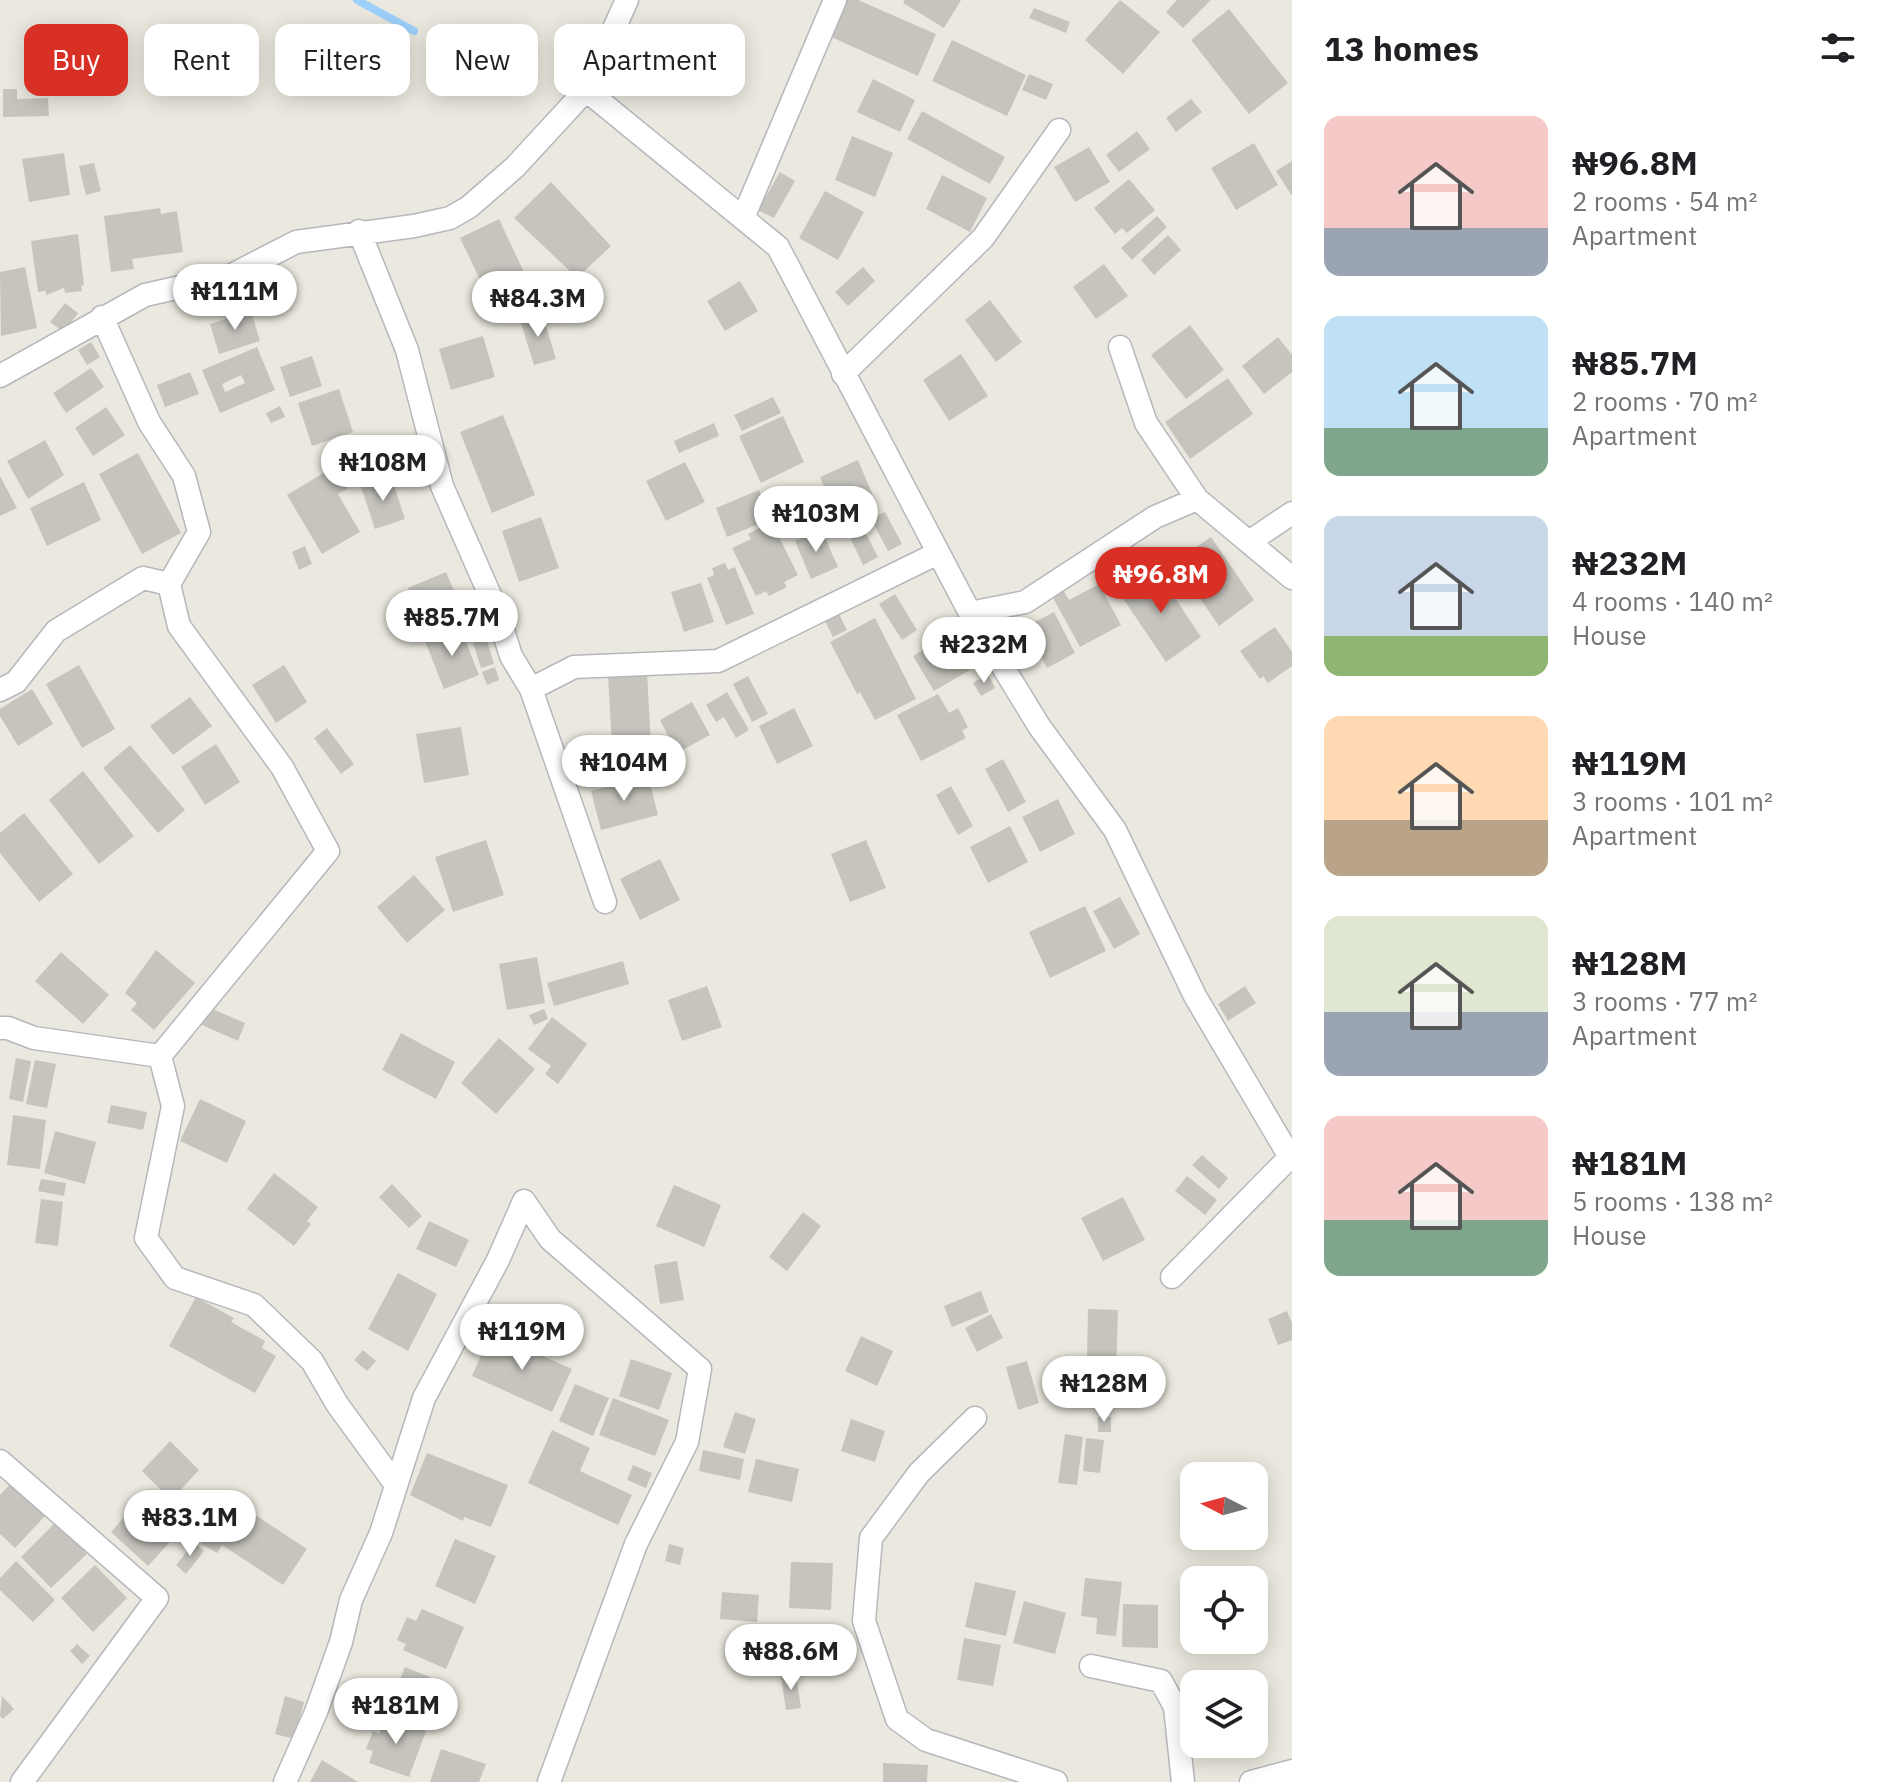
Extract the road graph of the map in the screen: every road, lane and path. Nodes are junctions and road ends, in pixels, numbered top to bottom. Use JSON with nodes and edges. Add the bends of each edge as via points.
{"nodes":[{"id":1,"x":627,"y":0,"type":"edge"},
{"id":2,"x":835,"y":0,"type":"edge"},
{"id":3,"x":616,"y":24,"type":"edge"},
{"id":4,"x":580,"y":96,"type":"edge"},
{"id":5,"x":593,"y":96,"type":"edge"},
{"id":6,"x":1059,"y":130,"type":"dead end"},
{"id":7,"x":743,"y":218,"type":"junction"},
{"id":8,"x":359,"y":231,"type":"junction"},
{"id":9,"x":102,"y":317,"type":"junction"},
{"id":10,"x":1120,"y":347,"type":"dead end"},
{"id":11,"x":843,"y":374,"type":"junction"},
{"id":12,"x":0,"y":376,"type":"edge"},
{"id":13,"x":1197,"y":499,"type":"junction"},
{"id":14,"x":1292,"y":513,"type":"edge"},
{"id":15,"x":1249,"y":542,"type":"junction"},
{"id":16,"x":938,"y":553,"type":"junction"},
{"id":17,"x":1292,"y":578,"type":"edge"},
{"id":18,"x":169,"y":584,"type":"junction"},
{"id":19,"x":970,"y":613,"type":"junction"},
{"id":20,"x":531,"y":689,"type":"junction"},
{"id":21,"x":0,"y":690,"type":"edge"},
{"id":22,"x":605,"y":902,"type":"dead end"},
{"id":23,"x":0,"y":1028,"type":"edge"},
{"id":24,"x":160,"y":1056,"type":"junction"},
{"id":25,"x":1291,"y":1156,"type":"edge"},
{"id":26,"x":1172,"y":1277,"type":"dead end"},
{"id":27,"x":975,"y":1418,"type":"dead end"},
{"id":28,"x":0,"y":1461,"type":"edge"},
{"id":29,"x":396,"y":1485,"type":"junction"},
{"id":30,"x":1091,"y":1666,"type":"dead end"},
{"id":31,"x":1292,"y":1771,"type":"edge"},
{"id":32,"x":22,"y":1782,"type":"edge"},
{"id":33,"x":285,"y":1782,"type":"edge"},
{"id":34,"x":549,"y":1782,"type":"edge"},
{"id":35,"x":1056,"y":1782,"type":"edge"},
{"id":36,"x":1183,"y":1782,"type":"edge"},
{"id":37,"x":1251,"y":1782,"type":"edge"}],
"edges":[{"from":1,"to":3,"type":"street"},
{"from":2,"to":7,"type":"street"},
{"from":4,"to":8,"type":"street","via":[[515,167],[469,207],[450,218],[414,226]]},
{"from":5,"to":7,"type":"street"},
{"from":6,"to":11,"type":"street","via":[[983,238]]},
{"from":7,"to":11,"type":"street","via":[[778,247]]},
{"from":8,"to":9,"type":"street","via":[[296,242],[230,276],[145,295]]},
{"from":8,"to":20,"type":"street","via":[[407,350],[442,486],[511,656]]},
{"from":9,"to":12,"type":"street"},
{"from":9,"to":18,"type":"street","via":[[149,422],[184,476],[199,532]]},
{"from":10,"to":13,"type":"street","via":[[1146,423]]},
{"from":11,"to":16,"type":"street"},
{"from":13,"to":15,"type":"street"},
{"from":13,"to":19,"type":"street","via":[[1155,517],[1025,602]]},
{"from":14,"to":15,"type":"street"},
{"from":15,"to":17,"type":"street"},
{"from":16,"to":19,"type":"street"},
{"from":16,"to":20,"type":"street","via":[[718,661],[574,667]]},
{"from":18,"to":21,"type":"street","via":[[143,578],[56,631],[16,682]]},
{"from":18,"to":24,"type":"street","via":[[179,626],[282,767],[328,851]]},
{"from":19,"to":25,"type":"street","via":[[1039,726],[1115,830],[1195,996]]},
{"from":20,"to":22,"type":"street"},
{"from":23,"to":24,"type":"street"},
{"from":24,"to":29,"type":"street","via":[[173,1106],[146,1238],[175,1278],[254,1305],[312,1361]]},
{"from":25,"to":26,"type":"street"},
{"from":27,"to":35,"type":"street","via":[[919,1473],[871,1538],[864,1621],[897,1719],[926,1740]]},
{"from":28,"to":32,"type":"street","via":[[157,1598]]},
{"from":29,"to":33,"type":"street","via":[[351,1600],[316,1712]]},
{"from":29,"to":34,"type":"street","via":[[424,1398],[524,1201],[550,1239],[700,1369],[687,1442],[636,1544]]},
{"from":30,"to":36,"type":"street","via":[[1161,1681],[1175,1707]]},
{"from":31,"to":37,"type":"street"}]}
